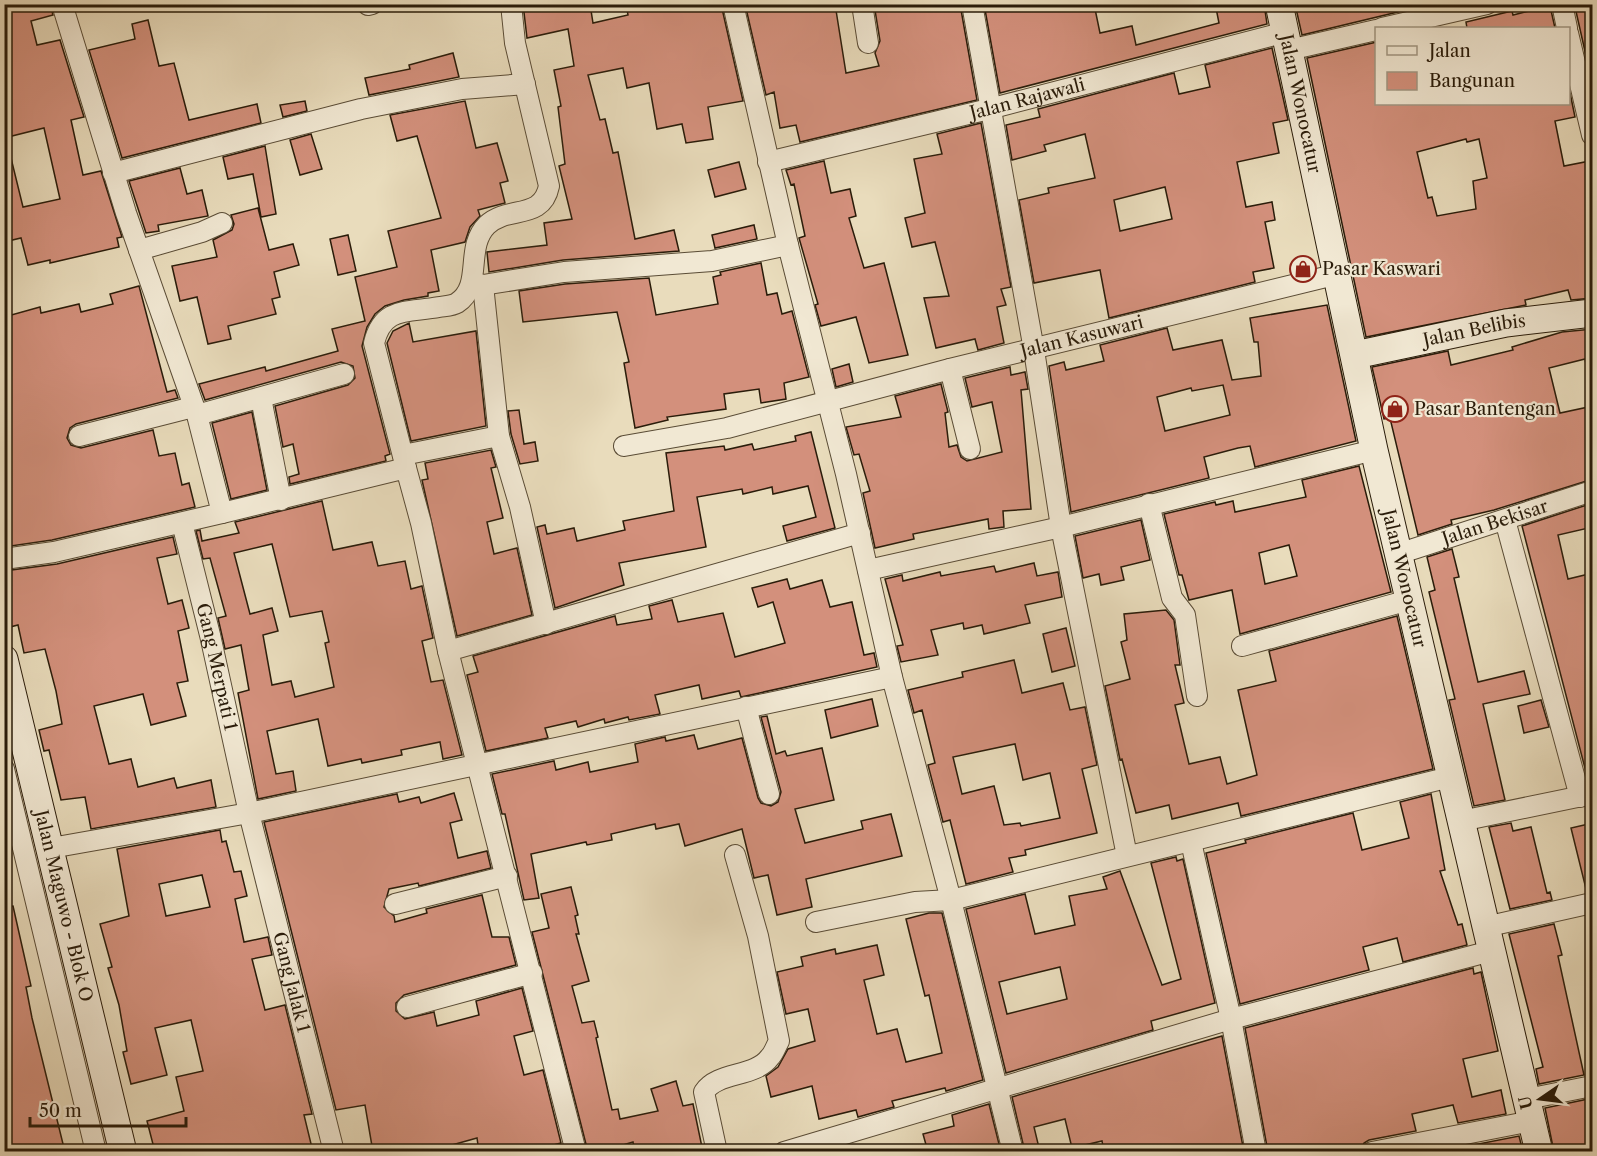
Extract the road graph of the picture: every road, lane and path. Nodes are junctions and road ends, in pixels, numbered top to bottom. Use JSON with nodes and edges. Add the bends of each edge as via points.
{"nodes":[{"id":1,"x":62,"y":4,"type":"edge"},
{"id":2,"x":511,"y":4,"type":"edge"},
{"id":3,"x":733,"y":4,"type":"edge"},
{"id":4,"x":862,"y":4,"type":"edge"},
{"id":5,"x":972,"y":4,"type":"edge"},
{"id":6,"x":1279,"y":4,"type":"edge"},
{"id":7,"x":1487,"y":4,"type":"edge"},
{"id":8,"x":1562,"y":4,"type":"edge"},
{"id":9,"x":1386,"y":27,"type":"edge"},
{"id":10,"x":1568,"y":27,"type":"edge"},
{"id":11,"x":1375,"y":30,"type":"edge"},
{"id":12,"x":1570,"y":37,"type":"edge"},
{"id":13,"x":1287,"y":41,"type":"junction"},
{"id":14,"x":868,"y":44,"type":"dead end"},
{"id":15,"x":525,"y":84,"type":"junction"},
{"id":16,"x":989,"y":109,"type":"junction"},
{"id":17,"x":1593,"y":135,"type":"edge"},
{"id":18,"x":768,"y":162,"type":"junction"},
{"id":19,"x":113,"y":172,"type":"junction"},
{"id":20,"x":222,"y":223,"type":"dead end"},
{"id":21,"x":788,"y":245,"type":"junction"},
{"id":22,"x":139,"y":250,"type":"junction"},
{"id":23,"x":1338,"y":274,"type":"junction"},
{"id":24,"x":478,"y":284,"type":"junction"},
{"id":25,"x":1593,"y":313,"type":"edge"},
{"id":26,"x":1034,"y":350,"type":"junction"},
{"id":27,"x":1355,"y":355,"type":"junction"},
{"id":28,"x":950,"y":369,"type":"junction"},
{"id":29,"x":344,"y":374,"type":"dead end"},
{"id":30,"x":261,"y":398,"type":"junction"},
{"id":31,"x":828,"y":404,"type":"junction"},
{"id":32,"x":195,"y":411,"type":"junction"},
{"id":33,"x":79,"y":436,"type":"dead end"},
{"id":34,"x":500,"y":436,"type":"junction"},
{"id":35,"x":624,"y":446,"type":"dead end"},
{"id":36,"x":970,"y":449,"type":"dead end"},
{"id":37,"x":1374,"y":450,"type":"junction"},
{"id":38,"x":404,"y":462,"type":"junction"},
{"id":39,"x":1593,"y":491,"type":"edge"},
{"id":40,"x":282,"y":500,"type":"junction"},
{"id":41,"x":1149,"y":504,"type":"junction"},
{"id":42,"x":222,"y":513,"type":"junction"},
{"id":43,"x":1504,"y":520,"type":"junction"},
{"id":44,"x":182,"y":523,"type":"junction"},
{"id":45,"x":1061,"y":527,"type":"junction"},
{"id":46,"x":860,"y":533,"type":"junction"},
{"id":47,"x":1398,"y":554,"type":"junction"},
{"id":48,"x":4,"y":559,"type":"edge"},
{"id":49,"x":868,"y":570,"type":"junction"},
{"id":50,"x":1409,"y":600,"type":"junction"},
{"id":51,"x":546,"y":624,"type":"junction"},
{"id":52,"x":1242,"y":646,"type":"dead end"},
{"id":53,"x":448,"y":651,"type":"junction"},
{"id":54,"x":4,"y":659,"type":"edge"},
{"id":55,"x":892,"y":677,"type":"junction"},
{"id":56,"x":1197,"y":696,"type":"dead end"},
{"id":57,"x":10,"y":703,"type":"edge"},
{"id":58,"x":746,"y":707,"type":"junction"},
{"id":59,"x":477,"y":766,"type":"junction"},
{"id":60,"x":1450,"y":777,"type":"junction"},
{"id":61,"x":34,"y":778,"type":"junction"},
{"id":62,"x":6,"y":780,"type":"edge"},
{"id":63,"x":769,"y":794,"type":"dead end"},
{"id":64,"x":1586,"y":796,"type":"edge"},
{"id":65,"x":249,"y":813,"type":"junction"},
{"id":66,"x":1461,"y":821,"type":"junction"},
{"id":67,"x":1191,"y":842,"type":"junction"},
{"id":68,"x":51,"y":848,"type":"junction"},
{"id":69,"x":735,"y":855,"type":"dead end"},
{"id":70,"x":1127,"y":856,"type":"junction"},
{"id":71,"x":507,"y":876,"type":"junction"},
{"id":72,"x":951,"y":900,"type":"junction"},
{"id":73,"x":1593,"y":903,"type":"edge"},
{"id":74,"x":395,"y":904,"type":"dead end"},
{"id":75,"x":816,"y":921,"type":"dead end"},
{"id":76,"x":1488,"y":939,"type":"junction"},
{"id":77,"x":532,"y":973,"type":"junction"},
{"id":78,"x":407,"y":1007,"type":"dead end"},
{"id":79,"x":1231,"y":1019,"type":"junction"},
{"id":80,"x":1593,"y":1086,"type":"edge"},
{"id":81,"x":996,"y":1089,"type":"junction"},
{"id":82,"x":1530,"y":1110,"type":"junction"},
{"id":83,"x":96,"y":1152,"type":"edge"},
{"id":84,"x":123,"y":1152,"type":"edge"},
{"id":85,"x":334,"y":1152,"type":"edge"},
{"id":86,"x":576,"y":1152,"type":"edge"},
{"id":87,"x":717,"y":1152,"type":"edge"},
{"id":88,"x":784,"y":1152,"type":"edge"},
{"id":89,"x":1013,"y":1152,"type":"edge"},
{"id":90,"x":1256,"y":1152,"type":"edge"},
{"id":91,"x":1372,"y":1152,"type":"edge"},
{"id":92,"x":1539,"y":1152,"type":"edge"}],
"edges":[{"from":1,"to":19,"type":"street"},
{"from":2,"to":15,"type":"street"},
{"from":3,"to":18,"type":"street"},
{"from":4,"to":14,"type":"street"},
{"from":5,"to":16,"type":"street"},
{"from":6,"to":13,"type":"street","name":"Jalan Wonocatur"},
{"from":7,"to":9,"type":"street"},
{"from":8,"to":10,"type":"street"},
{"from":11,"to":13,"type":"street","name":"Jalan Rajawali"},
{"from":12,"to":17,"type":"street"},
{"from":13,"to":16,"type":"street","name":"Jalan Rajawali"},
{"from":13,"to":23,"type":"street","name":"Jalan Wonocatur"},
{"from":15,"to":19,"type":"street","via":[[462,89],[361,109]]},
{"from":15,"to":24,"type":"street","via":[[549,186],[541,204],[502,216],[487,226],[473,256]]},
{"from":16,"to":18,"type":"street","name":"Jalan Rajawali"},
{"from":16,"to":26,"type":"street"},
{"from":18,"to":21,"type":"street"},
{"from":19,"to":22,"type":"street"},
{"from":20,"to":22,"type":"street"},
{"from":21,"to":24,"type":"street","via":[[712,261],[564,272]]},
{"from":21,"to":31,"type":"street"},
{"from":22,"to":32,"type":"street"},
{"from":23,"to":26,"type":"street","name":"Jalan Kasuwari"},
{"from":23,"to":27,"type":"street","name":"Jalan Wonocatur"},
{"from":24,"to":34,"type":"street"},
{"from":24,"to":38,"type":"street","via":[[455,305],[389,315],[377,328],[374,343]]},
{"from":25,"to":27,"type":"street","name":"Jalan Belibis","via":[[1506,323]]},
{"from":26,"to":28,"type":"street","name":"Jalan Kasuwari"},
{"from":26,"to":45,"type":"street"},
{"from":27,"to":37,"type":"street","name":"Jalan Wonocatur"},
{"from":28,"to":31,"type":"street","name":"Jalan Kasuwari"},
{"from":28,"to":36,"type":"street"},
{"from":29,"to":30,"type":"street"},
{"from":30,"to":32,"type":"street"},
{"from":30,"to":40,"type":"street"},
{"from":31,"to":35,"type":"street","name":"Jalan Kasuwari","via":[[727,428]]},
{"from":31,"to":46,"type":"street"},
{"from":32,"to":33,"type":"street"},
{"from":32,"to":42,"type":"street"},
{"from":34,"to":38,"type":"street"},
{"from":34,"to":51,"type":"street"},
{"from":37,"to":41,"type":"street"},
{"from":37,"to":47,"type":"street","name":"Jalan Wonocatur"},
{"from":38,"to":40,"type":"street"},
{"from":38,"to":53,"type":"street"},
{"from":39,"to":43,"type":"street","name":"Jalan Bekisar"},
{"from":40,"to":42,"type":"street"},
{"from":41,"to":45,"type":"street"},
{"from":41,"to":56,"type":"street","via":[[1172,598],[1185,615]]},
{"from":42,"to":44,"type":"street"},
{"from":43,"to":47,"type":"street","name":"Jalan Bekisar"},
{"from":43,"to":64,"type":"street"},
{"from":44,"to":48,"type":"street","via":[[54,552]]},
{"from":44,"to":65,"type":"street","name":"Gang Merpati 1"},
{"from":45,"to":49,"type":"street"},
{"from":45,"to":70,"type":"street"},
{"from":46,"to":49,"type":"street"},
{"from":46,"to":51,"type":"street"},
{"from":47,"to":50,"type":"street","name":"Jalan Wonocatur"},
{"from":49,"to":55,"type":"street"},
{"from":50,"to":52,"type":"street"},
{"from":50,"to":60,"type":"street","name":"Jalan Wonocatur"},
{"from":51,"to":53,"type":"street"},
{"from":53,"to":59,"type":"street"},
{"from":54,"to":57,"type":"street","name":"Jalan Maguwo - Blok O"},
{"from":55,"to":58,"type":"street"},
{"from":55,"to":72,"type":"street"},
{"from":57,"to":61,"type":"street","name":"Jalan Maguwo - Blok O"},
{"from":58,"to":59,"type":"street"},
{"from":58,"to":63,"type":"street"},
{"from":59,"to":65,"type":"street"},
{"from":59,"to":71,"type":"street"},
{"from":60,"to":66,"type":"street","name":"Jalan Wonocatur"},
{"from":60,"to":67,"type":"street"},
{"from":61,"to":62,"type":"street"},
{"from":61,"to":68,"type":"street","name":"Jalan Maguwo - Blok O"},
{"from":62,"to":83,"type":"street"},
{"from":64,"to":66,"type":"street"},
{"from":65,"to":68,"type":"street"},
{"from":65,"to":85,"type":"street","name":"Gang Jalak 1"},
{"from":66,"to":76,"type":"street","name":"Jalan Wonocatur"},
{"from":67,"to":70,"type":"street"},
{"from":67,"to":79,"type":"street"},
{"from":68,"to":84,"type":"street","name":"Jalan Maguwo - Blok O"},
{"from":69,"to":87,"type":"street","via":[[758,936],[779,1041],[769,1059],[716,1082],[704,1092]]},
{"from":70,"to":72,"type":"street"},
{"from":71,"to":74,"type":"street"},
{"from":71,"to":77,"type":"street"},
{"from":72,"to":75,"type":"street","via":[[915,902]]},
{"from":72,"to":81,"type":"street"},
{"from":73,"to":76,"type":"street"},
{"from":76,"to":79,"type":"street"},
{"from":76,"to":82,"type":"street","name":"Jalan Wonocatur"},
{"from":77,"to":78,"type":"street"},
{"from":77,"to":86,"type":"street"},
{"from":79,"to":81,"type":"street"},
{"from":79,"to":90,"type":"street"},
{"from":80,"to":82,"type":"street"},
{"from":81,"to":88,"type":"street"},
{"from":81,"to":89,"type":"street"},
{"from":82,"to":91,"type":"street"},
{"from":82,"to":92,"type":"street","name":"Jalan Wonocatur"}]}
